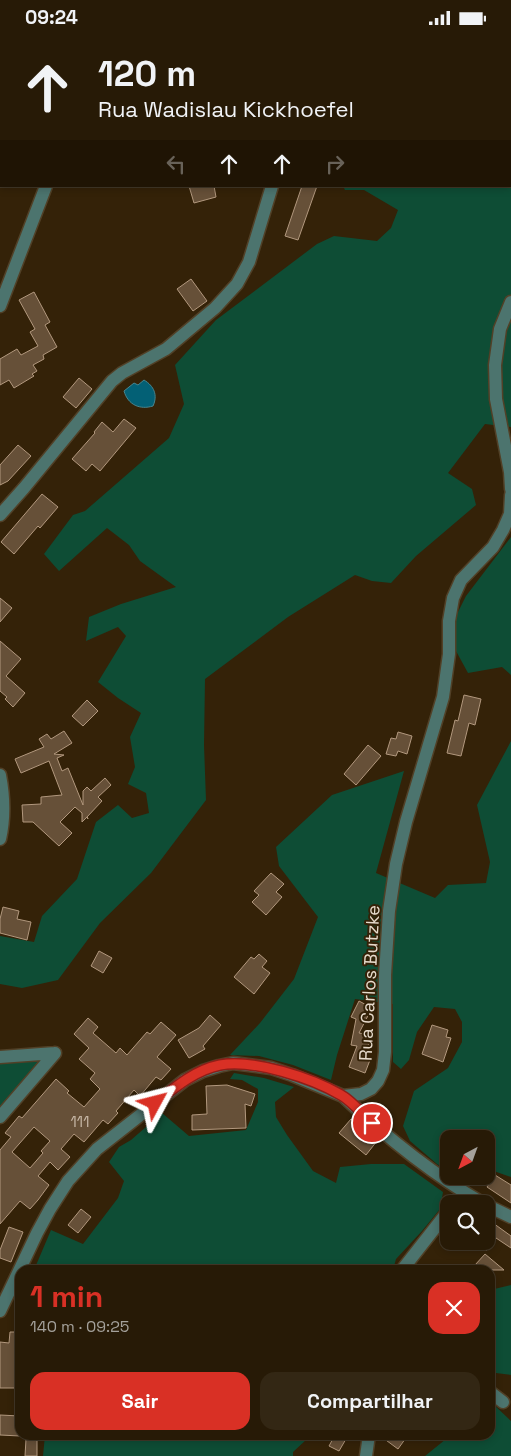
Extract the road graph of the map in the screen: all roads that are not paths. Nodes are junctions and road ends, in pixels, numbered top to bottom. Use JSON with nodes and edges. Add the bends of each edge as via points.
{"nodes":[{"id":1,"x":46,"y":187,"type":"edge"},
{"id":2,"x":272,"y":187,"type":"edge"},
{"id":3,"x":511,"y":302,"type":"edge"},
{"id":4,"x":0,"y":306,"type":"edge"},
{"id":5,"x":511,"y":489,"type":"edge"},
{"id":6,"x":511,"y":495,"type":"edge"},
{"id":7,"x":0,"y":515,"type":"edge"},
{"id":8,"x":0,"y":775,"type":"edge"},
{"id":9,"x":0,"y":839,"type":"edge"},
{"id":10,"x":0,"y":1057,"type":"edge"},
{"id":11,"x":342,"y":1096,"type":"junction"},
{"id":12,"x":0,"y":1117,"type":"edge"},
{"id":13,"x":461,"y":1191,"type":"junction"},
{"id":14,"x":459,"y":1195,"type":"edge"},
{"id":15,"x":468,"y":1195,"type":"edge"},
{"id":16,"x":495,"y":1209,"type":"edge"},
{"id":17,"x":511,"y":1217,"type":"edge"},
{"id":18,"x":440,"y":1223,"type":"edge"},
{"id":19,"x":22,"y":1265,"type":"edge"},
{"id":20,"x":406,"y":1265,"type":"edge"},
{"id":21,"x":15,"y":1279,"type":"edge"},
{"id":22,"x":0,"y":1311,"type":"edge"},
{"id":23,"x":495,"y":1396,"type":"edge"},
{"id":24,"x":503,"y":1402,"type":"dead end"},
{"id":25,"x":368,"y":1440,"type":"edge"},
{"id":26,"x":366,"y":1456,"type":"edge"}],
"edges":[{"from":1,"to":4,"type":"street"},
{"from":2,"to":7,"type":"street","via":[[250,262],[237,284],[215,308],[166,349],[112,381]]},
{"from":3,"to":5,"type":"street","via":[[500,329],[495,365],[496,399]]},
{"from":6,"to":11,"type":"street","name":"Rua Carlos Butzke","via":[[510,514],[494,547],[461,580],[453,598],[443,697],[406,822],[389,911],[383,1070],[371,1089],[361,1094]]},
{"from":8,"to":9,"type":"street","via":[[4,816]]},
{"from":10,"to":12,"type":"street","via":[[55,1053]]},
{"from":11,"to":13,"type":"street","via":[[405,1151]]},
{"from":11,"to":19,"type":"street","via":[[271,1069],[234,1063],[203,1071],[185,1081],[97,1149],[68,1181]]},
{"from":13,"to":14,"type":"street"},
{"from":13,"to":15,"type":"street"},
{"from":16,"to":17,"type":"street"},
{"from":18,"to":20,"type":"street"},
{"from":21,"to":22,"type":"street"},
{"from":23,"to":24,"type":"street"},
{"from":25,"to":26,"type":"street"}]}
